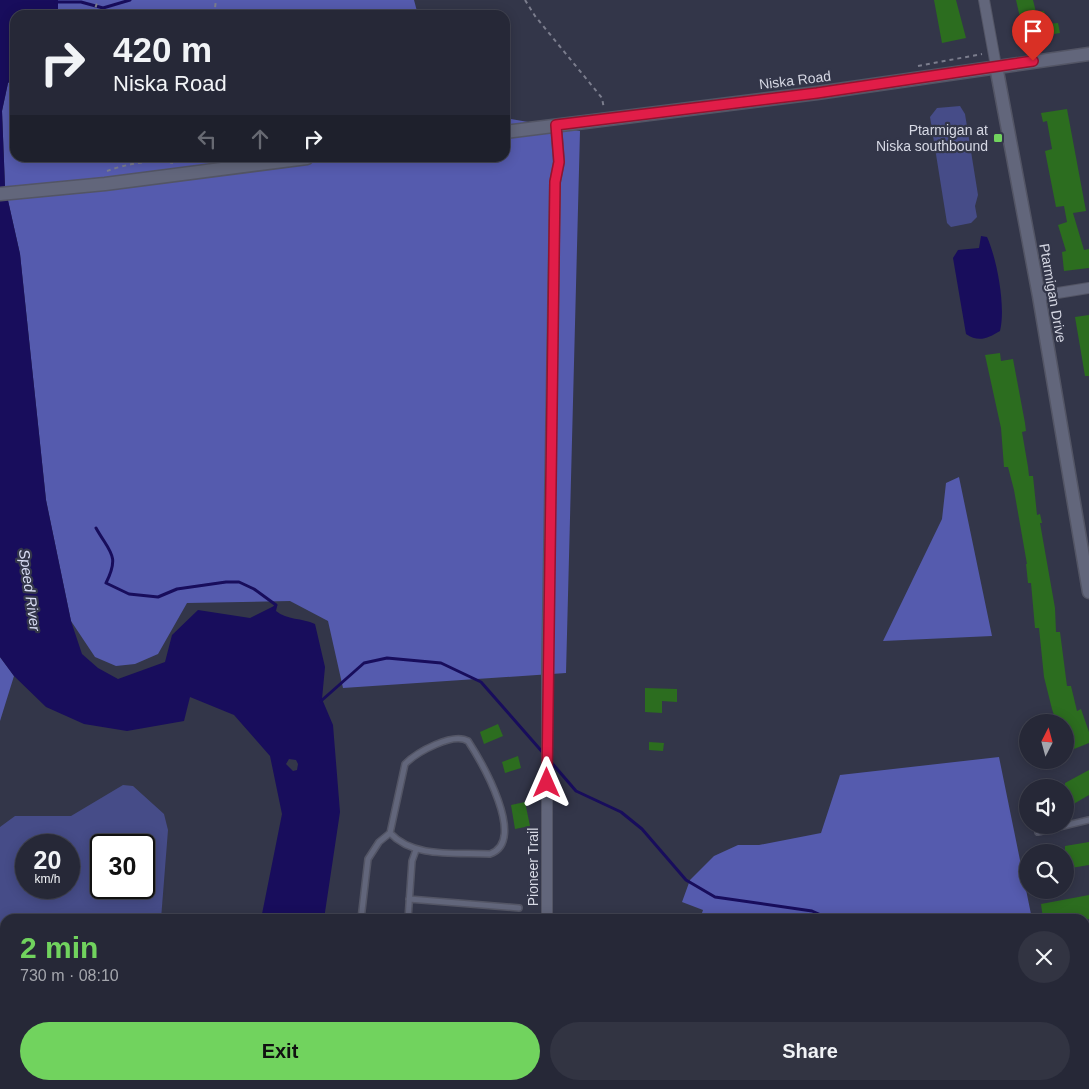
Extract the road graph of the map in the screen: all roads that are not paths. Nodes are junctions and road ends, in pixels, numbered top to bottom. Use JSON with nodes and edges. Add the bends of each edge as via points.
{"nodes":[{"id":1,"x":984,"y":0,"type":"edge"},
{"id":2,"x":1089,"y":54,"type":"edge"},
{"id":3,"x":996,"y":66,"type":"junction"},
{"id":4,"x":556,"y":125,"type":"junction"},
{"id":5,"x":510,"y":131,"type":"edge"},
{"id":6,"x":276,"y":162,"type":"edge"},
{"id":7,"x":6,"y":193,"type":"edge"},
{"id":8,"x":1089,"y":288,"type":"edge"},
{"id":9,"x":1039,"y":296,"type":"junction"},
{"id":10,"x":1086,"y":568,"type":"edge"},
{"id":11,"x":1089,"y":592,"type":"edge"},
{"id":12,"x":1089,"y":820,"type":"edge"},
{"id":13,"x":1074,"y":824,"type":"edge"},
{"id":14,"x":390,"y":834,"type":"junction"},
{"id":15,"x":416,"y":850,"type":"junction"},
{"id":16,"x":409,"y":899,"type":"junction"},
{"id":17,"x":518,"y":908,"type":"dead end"},
{"id":18,"x":362,"y":914,"type":"edge"},
{"id":19,"x":408,"y":914,"type":"edge"},
{"id":20,"x":547,"y":914,"type":"edge"}],
"edges":[{"from":1,"to":3,"type":"street","name":"Ptarmigan Drive"},
{"from":2,"to":3,"type":"street","name":"Niska Road"},
{"from":3,"to":4,"type":"street","name":"Niska Road","via":[[817,93]]},
{"from":3,"to":9,"type":"street","name":"Ptarmigan Drive"},
{"from":4,"to":5,"type":"street","name":"Niska Road"},
{"from":4,"to":20,"type":"street","name":"Pioneer Trail","via":[[559,162],[555,182]]},
{"from":6,"to":7,"type":"street"},
{"from":8,"to":9,"type":"street"},
{"from":9,"to":10,"type":"street","name":"Ptarmigan Drive"},
{"from":10,"to":11,"type":"street","name":"Ptarmigan Drive"},
{"from":12,"to":13,"type":"lane"},
{"from":14,"to":15,"type":"lane"},
{"from":14,"to":15,"type":"lane","via":[[405,764],[427,748],[463,738],[475,752],[499,799],[504,823],[502,845],[490,854]]},
{"from":14,"to":18,"type":"lane","via":[[378,842],[368,859]]},
{"from":15,"to":16,"type":"lane"},
{"from":16,"to":17,"type":"lane"},
{"from":16,"to":19,"type":"lane"}]}
